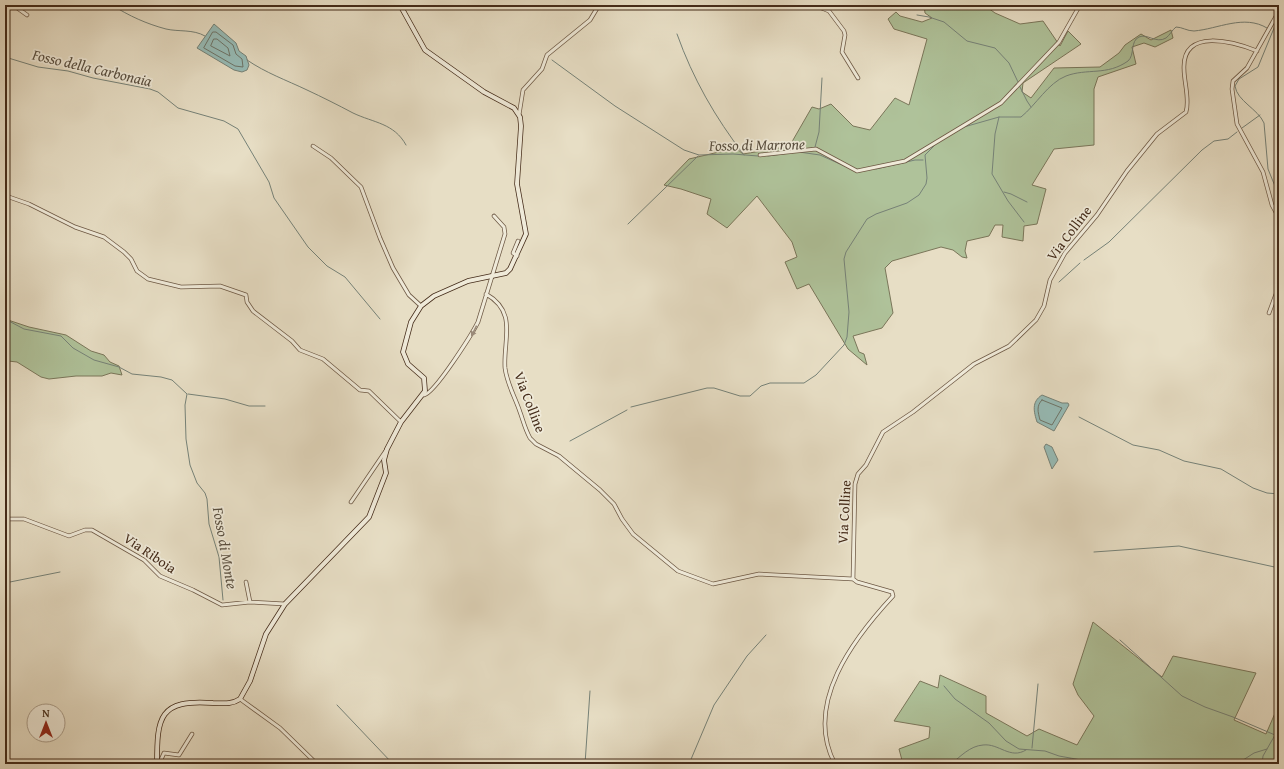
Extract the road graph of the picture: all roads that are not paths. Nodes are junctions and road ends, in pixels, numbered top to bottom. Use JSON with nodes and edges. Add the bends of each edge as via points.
{"nodes":[{"id":1,"x":13,"y":5,"type":"edge"},
{"id":2,"x":400,"y":5,"type":"edge"},
{"id":3,"x":599,"y":5,"type":"edge"},
{"id":4,"x":814,"y":5,"type":"edge"},
{"id":5,"x":1080,"y":5,"type":"edge"},
{"id":6,"x":1279,"y":11,"type":"edge"},
{"id":7,"x":27,"y":15,"type":"dead end"},
{"id":8,"x":1257,"y":51,"type":"junction"},
{"id":9,"x":858,"y":78,"type":"dead end"},
{"id":10,"x":519,"y":115,"type":"junction"},
{"id":11,"x":312,"y":146,"type":"dead end"},
{"id":12,"x":760,"y":155,"type":"dead end"},
{"id":13,"x":5,"y":193,"type":"edge"},
{"id":14,"x":494,"y":216,"type":"dead end"},
{"id":15,"x":1279,"y":218,"type":"edge"},
{"id":16,"x":518,"y":241,"type":"dead end"},
{"id":17,"x":517,"y":256,"type":"junction"},
{"id":18,"x":491,"y":275,"type":"junction"},
{"id":19,"x":1279,"y":286,"type":"edge"},
{"id":20,"x":486,"y":294,"type":"junction"},
{"id":21,"x":421,"y":306,"type":"junction"},
{"id":22,"x":1269,"y":313,"type":"dead end"},
{"id":23,"x":424,"y":394,"type":"junction"},
{"id":24,"x":401,"y":422,"type":"junction"},
{"id":25,"x":387,"y":449,"type":"junction"},
{"id":26,"x":351,"y":502,"type":"dead end"},
{"id":27,"x":5,"y":519,"type":"edge"},
{"id":28,"x":853,"y":579,"type":"junction"},
{"id":29,"x":246,"y":582,"type":"dead end"},
{"id":30,"x":250,"y":602,"type":"junction"},
{"id":31,"x":285,"y":604,"type":"junction"},
{"id":32,"x":240,"y":699,"type":"junction"},
{"id":33,"x":192,"y":734,"type":"dead end"},
{"id":34,"x":158,"y":764,"type":"edge"},
{"id":35,"x":318,"y":764,"type":"edge"},
{"id":36,"x":835,"y":764,"type":"edge"}],
"edges":[{"from":1,"to":7,"type":"street"},
{"from":2,"to":10,"type":"main road","via":[[426,50],[484,92],[514,108]]},
{"from":3,"to":10,"type":"street","via":[[593,16],[548,55],[542,69],[523,90]]},
{"from":4,"to":9,"type":"street","via":[[830,11],[844,31],[842,52]]},
{"from":5,"to":12,"type":"street","via":[[1059,42],[1001,103],[905,161],[857,171],[816,149]]},
{"from":6,"to":8,"type":"street"},
{"from":8,"to":15,"type":"street","via":[[1247,68],[1233,81],[1234,114],[1240,133],[1263,172],[1272,205]]},
{"from":8,"to":28,"type":"street","name":"Via Colline","via":[[1230,42],[1210,40],[1189,50],[1184,67],[1186,112],[1157,134],[1065,253],[1050,280],[1041,312],[1010,346],[974,364],[883,432],[866,466],[858,474],[855,484]]},
{"from":10,"to":17,"type":"main road","via":[[521,126],[517,184],[526,236]]},
{"from":11,"to":21,"type":"street","via":[[331,158],[361,187],[393,268],[409,295]]},
{"from":13,"to":24,"type":"street","via":[[75,227],[104,237],[124,252],[137,271],[148,279],[181,288],[220,286],[246,295],[253,311],[300,350],[323,359],[360,390],[369,391]]},
{"from":14,"to":18,"type":"street","via":[[504,227],[505,232]]},
{"from":16,"to":17,"type":"street","via":[[513,253]]},
{"from":17,"to":18,"type":"main road","via":[[506,273]]},
{"from":18,"to":20,"type":"street"},
{"from":18,"to":21,"type":"main road","via":[[468,281],[434,296]]},
{"from":19,"to":22,"type":"street"},
{"from":20,"to":23,"type":"street","one_way":true,"via":[[472,335],[439,381],[428,394]]},
{"from":20,"to":28,"type":"street","name":"Via Colline","via":[[501,307],[506,319],[508,333],[505,369],[530,438],[559,456],[600,490],[614,504],[633,534],[658,553],[668,565],[713,584],[759,574]]},
{"from":21,"to":23,"type":"main road","via":[[411,322],[403,349],[406,362],[424,378]]},
{"from":23,"to":24,"type":"main road"},
{"from":24,"to":25,"type":"main road"},
{"from":25,"to":26,"type":"street"},
{"from":25,"to":31,"type":"main road","via":[[384,458],[385,477],[369,517]]},
{"from":27,"to":30,"type":"street","name":"Via Riboia","via":[[24,519],[69,536],[92,530],[144,560],[160,576],[222,606]]},
{"from":28,"to":36,"type":"street","via":[[892,592],[893,596],[864,629],[829,691],[824,730],[828,752]]},
{"from":29,"to":30,"type":"street"},
{"from":30,"to":31,"type":"street","name":"Via Riboia"},
{"from":31,"to":32,"type":"main road","via":[[266,634],[248,686]]},
{"from":32,"to":34,"type":"main road","via":[[227,703],[190,702],[178,704],[169,710],[158,727]]},
{"from":32,"to":35,"type":"street","via":[[280,728]]},
{"from":33,"to":34,"type":"street","via":[[179,755],[164,753]]}]}
